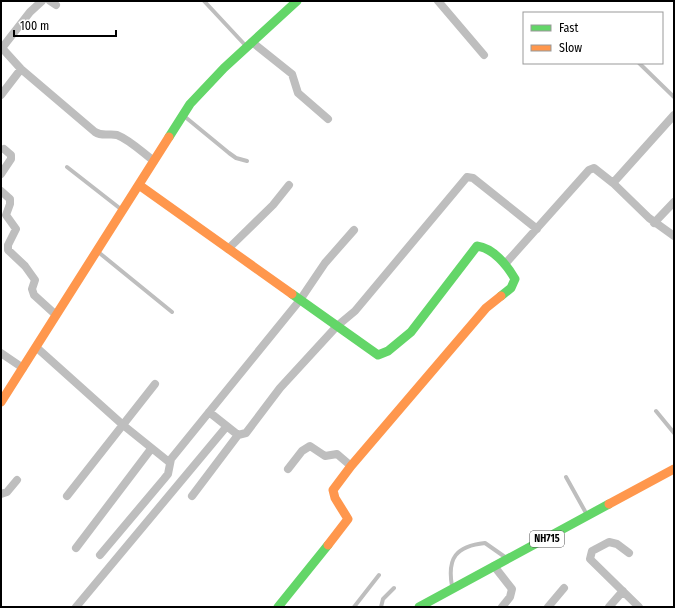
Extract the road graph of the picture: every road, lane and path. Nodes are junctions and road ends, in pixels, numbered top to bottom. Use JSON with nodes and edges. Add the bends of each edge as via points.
{"nodes":[{"id":1,"x":42,"y":1,"type":"edge"},
{"id":2,"x":204,"y":1,"type":"edge"},
{"id":3,"x":297,"y":1,"type":"edge"},
{"id":4,"x":438,"y":1,"type":"edge"},
{"id":5,"x":249,"y":45,"type":"junction"},
{"id":6,"x":2,"y":48,"type":"edge"},
{"id":7,"x":484,"y":55,"type":"dead end"},
{"id":8,"x":640,"y":64,"type":"edge"},
{"id":9,"x":21,"y":69,"type":"junction"},
{"id":10,"x":1,"y":95,"type":"edge"},
{"id":11,"x":674,"y":97,"type":"edge"},
{"id":12,"x":183,"y":114,"type":"junction"},
{"id":13,"x":674,"y":115,"type":"edge"},
{"id":14,"x":328,"y":119,"type":"dead end"},
{"id":15,"x":4,"y":149,"type":"dead end"},
{"id":16,"x":154,"y":161,"type":"junction"},
{"id":17,"x":247,"y":161,"type":"dead end"},
{"id":18,"x":67,"y":167,"type":"dead end"},
{"id":19,"x":1,"y":174,"type":"edge"},
{"id":20,"x":613,"y":183,"type":"junction"},
{"id":21,"x":139,"y":184,"type":"junction"},
{"id":22,"x":289,"y":186,"type":"dead end"},
{"id":23,"x":1,"y":191,"type":"edge"},
{"id":24,"x":674,"y":202,"type":"edge"},
{"id":25,"x":122,"y":210,"type":"junction"},
{"id":26,"x":654,"y":223,"type":"junction"},
{"id":27,"x":537,"y":229,"type":"junction"},
{"id":28,"x":354,"y":230,"type":"dead end"},
{"id":29,"x":674,"y":236,"type":"edge"},
{"id":30,"x":228,"y":249,"type":"junction"},
{"id":31,"x":97,"y":250,"type":"junction"},
{"id":32,"x":506,"y":264,"type":"junction"},
{"id":33,"x":300,"y":300,"type":"junction"},
{"id":34,"x":172,"y":312,"type":"dead end"},
{"id":35,"x":56,"y":315,"type":"junction"},
{"id":36,"x":337,"y":326,"type":"junction"},
{"id":37,"x":36,"y":347,"type":"junction"},
{"id":38,"x":1,"y":352,"type":"edge"},
{"id":39,"x":22,"y":368,"type":"junction"},
{"id":40,"x":155,"y":384,"type":"dead end"},
{"id":41,"x":1,"y":402,"type":"edge"},
{"id":42,"x":656,"y":411,"type":"dead end"},
{"id":43,"x":209,"y":412,"type":"junction"},
{"id":44,"x":123,"y":425,"type":"junction"},
{"id":45,"x":227,"y":426,"type":"junction"},
{"id":46,"x":674,"y":432,"type":"edge"},
{"id":47,"x":238,"y":435,"type":"junction"},
{"id":48,"x":152,"y":449,"type":"junction"},
{"id":49,"x":169,"y":462,"type":"junction"},
{"id":50,"x":351,"y":466,"type":"junction"},
{"id":51,"x":288,"y":469,"type":"dead end"},
{"id":52,"x":674,"y":469,"type":"edge"},
{"id":53,"x":566,"y":477,"type":"dead end"},
{"id":54,"x":17,"y":480,"type":"dead end"},
{"id":55,"x":1,"y":494,"type":"edge"},
{"id":56,"x":67,"y":496,"type":"dead end"},
{"id":57,"x":192,"y":496,"type":"dead end"},
{"id":58,"x":587,"y":516,"type":"junction"},
{"id":59,"x":76,"y":548,"type":"dead end"},
{"id":60,"x":629,"y":552,"type":"dead end"},
{"id":61,"x":100,"y":555,"type":"dead end"},
{"id":62,"x":508,"y":559,"type":"junction"},
{"id":63,"x":494,"y":566,"type":"junction"},
{"id":64,"x":378,"y":576,"type":"dead end"},
{"id":65,"x":394,"y":588,"type":"dead end"},
{"id":66,"x":452,"y":588,"type":"junction"},
{"id":67,"x":564,"y":588,"type":"dead end"},
{"id":68,"x":623,"y":591,"type":"junction"},
{"id":69,"x":76,"y":607,"type":"edge"},
{"id":70,"x":278,"y":607,"type":"edge"},
{"id":71,"x":354,"y":607,"type":"edge"},
{"id":72,"x":381,"y":607,"type":"edge"},
{"id":73,"x":419,"y":607,"type":"edge"},
{"id":74,"x":502,"y":607,"type":"edge"},
{"id":75,"x":548,"y":607,"type":"edge"},
{"id":76,"x":609,"y":607,"type":"edge"},
{"id":77,"x":639,"y":607,"type":"edge"}],
"edges":[{"from":1,"to":6,"type":"street","via":[[30,12]]},
{"from":2,"to":5,"type":"lane"},
{"from":3,"to":5,"type":"main road"},
{"from":4,"to":7,"type":"street"},
{"from":5,"to":12,"type":"main road","via":[[204,88]]},
{"from":5,"to":14,"type":"street","via":[[292,74],[298,93]]},
{"from":6,"to":9,"type":"street"},
{"from":8,"to":11,"type":"lane"},
{"from":9,"to":10,"type":"street"},
{"from":9,"to":16,"type":"street","via":[[95,132],[101,136],[112,134],[123,138]]},
{"from":12,"to":16,"type":"main road"},
{"from":12,"to":17,"type":"lane","via":[[228,153]]},
{"from":13,"to":20,"type":"street"},
{"from":15,"to":19,"type":"street","via":[[11,155],[11,159]]},
{"from":16,"to":21,"type":"main road"},
{"from":18,"to":25,"type":"lane"},
{"from":20,"to":26,"type":"street"},
{"from":20,"to":27,"type":"street","via":[[597,169],[589,170]]},
{"from":21,"to":25,"type":"main road"},
{"from":21,"to":30,"type":"main road"},
{"from":22,"to":30,"type":"street"},
{"from":23,"to":35,"type":"street","via":[[10,199],[6,215],[16,229],[8,250],[34,277],[34,295]]},
{"from":24,"to":26,"type":"street"},
{"from":25,"to":31,"type":"main road"},
{"from":26,"to":29,"type":"street"},
{"from":27,"to":32,"type":"street"},
{"from":27,"to":36,"type":"street","via":[[473,178],[467,177],[355,311]]},
{"from":28,"to":33,"type":"street","via":[[326,263]]},
{"from":30,"to":33,"type":"main road"},
{"from":31,"to":34,"type":"lane"},
{"from":31,"to":35,"type":"main road"},
{"from":32,"to":36,"type":"main road","via":[[484,247],[477,246],[408,335],[386,354],[373,353]]},
{"from":32,"to":50,"type":"main road","via":[[515,279],[511,288],[492,301]]},
{"from":33,"to":36,"type":"main road"},
{"from":33,"to":43,"type":"street"},
{"from":35,"to":37,"type":"main road"},
{"from":36,"to":47,"type":"street","via":[[280,388],[246,433]]},
{"from":37,"to":39,"type":"main road"},
{"from":37,"to":44,"type":"street"},
{"from":38,"to":39,"type":"street"},
{"from":39,"to":41,"type":"main road"},
{"from":40,"to":44,"type":"street"},
{"from":42,"to":46,"type":"lane"},
{"from":43,"to":45,"type":"street"},
{"from":43,"to":49,"type":"street"},
{"from":44,"to":48,"type":"street"},
{"from":44,"to":56,"type":"street"},
{"from":45,"to":47,"type":"street"},
{"from":45,"to":69,"type":"street"},
{"from":47,"to":57,"type":"street"},
{"from":48,"to":49,"type":"street"},
{"from":48,"to":59,"type":"street"},
{"from":49,"to":61,"type":"street","via":[[168,474]]},
{"from":50,"to":51,"type":"street","via":[[337,454],[325,456],[310,446],[302,451]]},
{"from":50,"to":70,"type":"main road","via":[[333,490],[348,519]]},
{"from":52,"to":58,"type":"main road","number":"NH715"},
{"from":53,"to":58,"type":"lane"},
{"from":54,"to":55,"type":"street","via":[[7,492]]},
{"from":58,"to":62,"type":"main road","number":"NH715"},
{"from":60,"to":68,"type":"street","via":[[609,542],[592,551],[590,556]]},
{"from":62,"to":63,"type":"main road","number":"NH715"},
{"from":62,"to":66,"type":"lane","via":[[485,543],[470,546],[451,561]]},
{"from":63,"to":66,"type":"main road","number":"NH715"},
{"from":63,"to":74,"type":"street","via":[[512,589],[510,597]]},
{"from":64,"to":71,"type":"lane"},
{"from":65,"to":72,"type":"lane","via":[[383,599]]},
{"from":66,"to":73,"type":"main road","number":"NH715"},
{"from":67,"to":75,"type":"street"},
{"from":68,"to":76,"type":"street"},
{"from":68,"to":77,"type":"street"}]}
